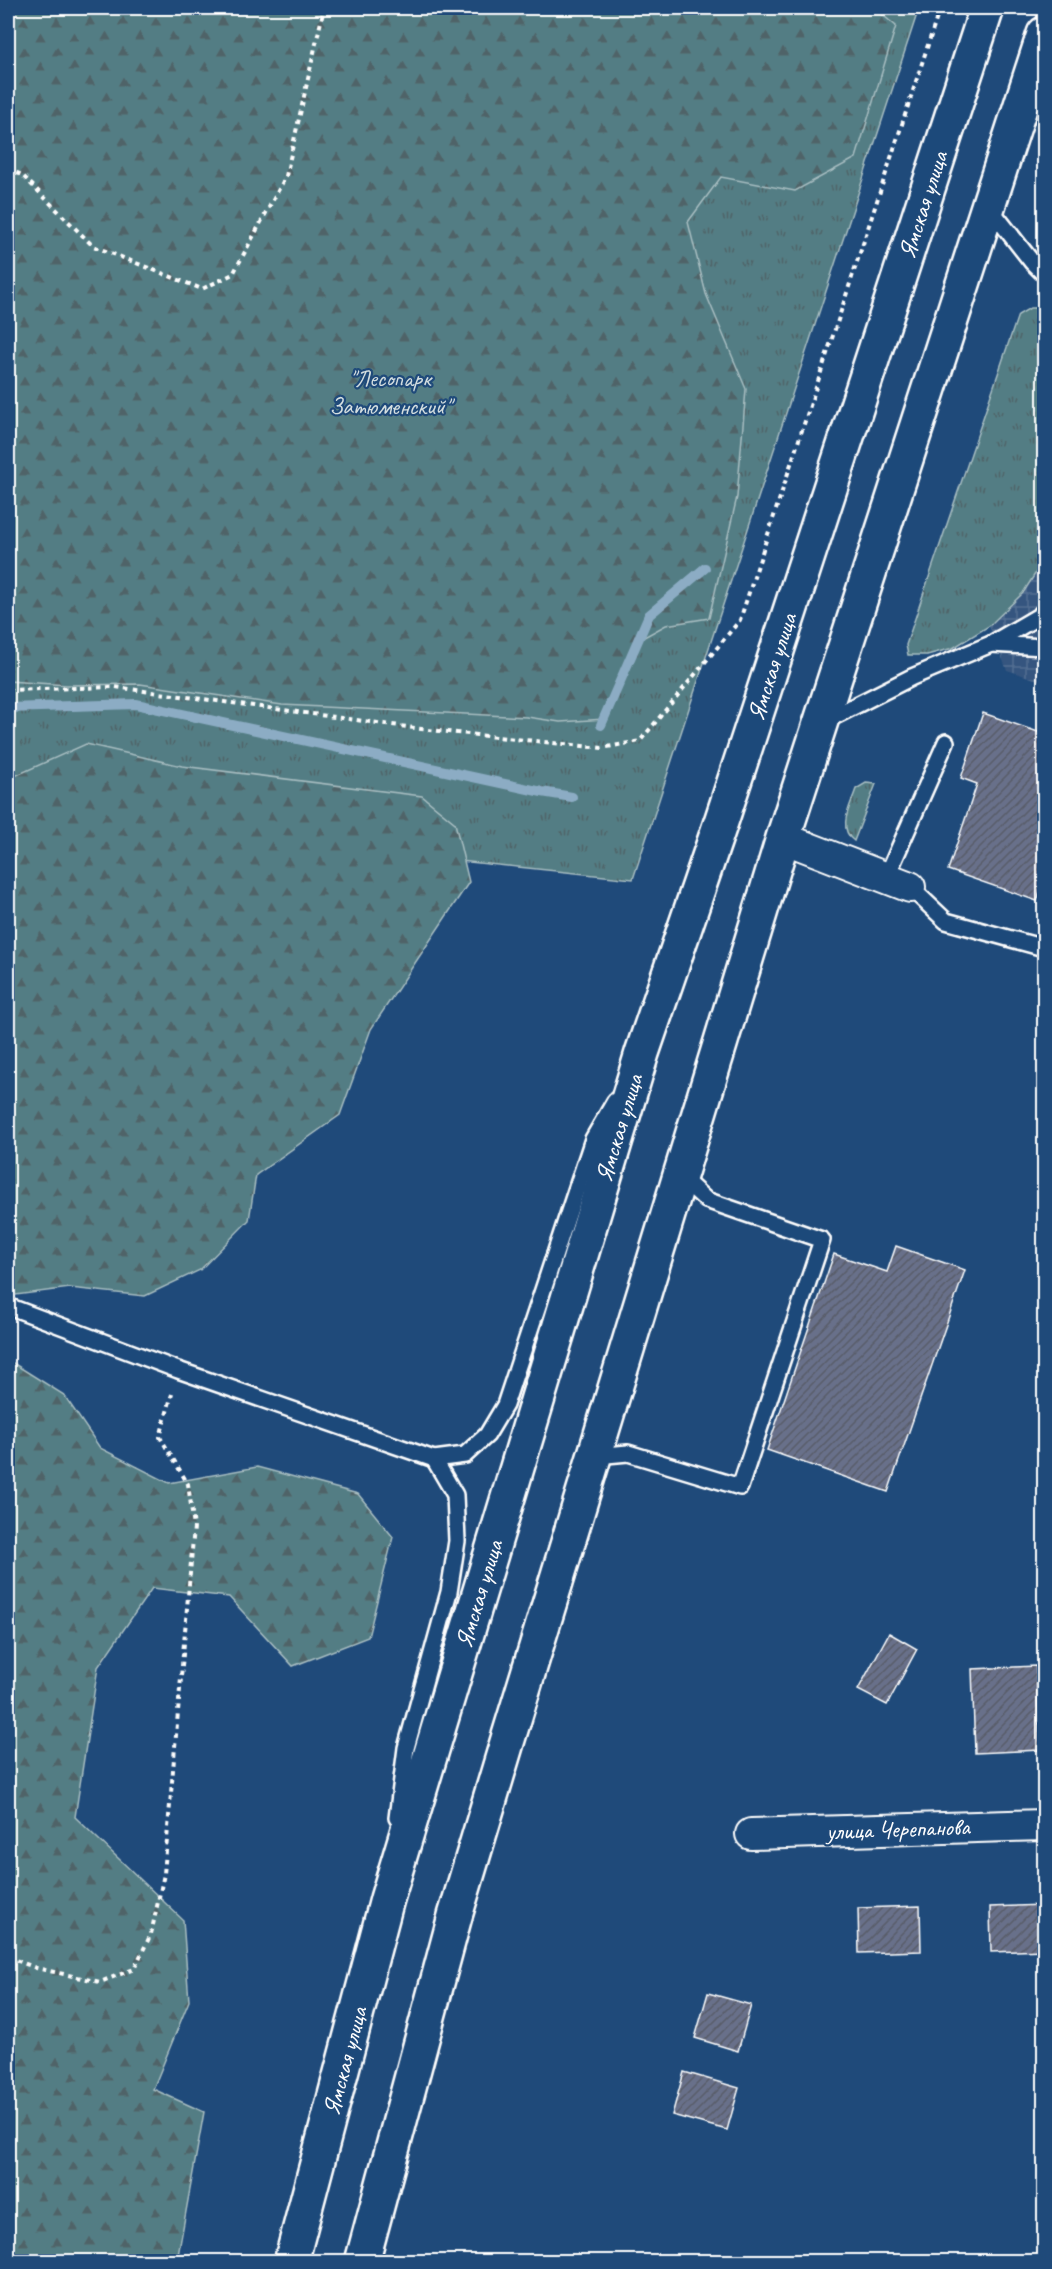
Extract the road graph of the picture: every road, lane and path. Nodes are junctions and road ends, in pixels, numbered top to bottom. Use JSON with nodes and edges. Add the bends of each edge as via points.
{"nodes":[{"id":1,"x":324,"y":8,"type":"edge"},
{"id":2,"x":940,"y":8,"type":"edge"},
{"id":3,"x":987,"y":8,"type":"edge"},
{"id":4,"x":1044,"y":34,"type":"edge"},
{"id":5,"x":8,"y":169,"type":"edge"},
{"id":6,"x":988,"y":207,"type":"junction"},
{"id":7,"x":1044,"y":274,"type":"edge"},
{"id":8,"x":1044,"y":611,"type":"edge"},
{"id":9,"x":991,"y":644,"type":"junction"},
{"id":10,"x":1044,"y":647,"type":"edge"},
{"id":11,"x":8,"y":690,"type":"edge"},
{"id":12,"x":821,"y":724,"type":"junction"},
{"id":13,"x":946,"y":742,"type":"dead end"},
{"id":14,"x":783,"y":838,"type":"junction"},
{"id":15,"x":898,"y":883,"type":"junction"},
{"id":16,"x":1044,"y":948,"type":"edge"},
{"id":17,"x":642,"y":1053,"type":"junction"},
{"id":18,"x":681,"y":1177,"type":"junction"},
{"id":19,"x":8,"y":1306,"type":"edge"},
{"id":20,"x":178,"y":1370,"type":"junction"},
{"id":21,"x":596,"y":1456,"type":"junction"},
{"id":22,"x":434,"y":1459,"type":"junction"},
{"id":23,"x":1044,"y":1825,"type":"edge"},
{"id":24,"x":751,"y":1834,"type":"dead end"},
{"id":25,"x":387,"y":1899,"type":"junction"},
{"id":26,"x":8,"y":1957,"type":"edge"},
{"id":27,"x":291,"y":2262,"type":"edge"},
{"id":28,"x":362,"y":2262,"type":"edge"}],
"edges":[{"from":1,"to":5,"type":"path","via":[[286,176],[233,274],[202,289],[93,246],[22,175]]},
{"from":2,"to":11,"type":"path","via":[[740,620],[640,741],[602,748],[429,730],[115,687]]},
{"from":3,"to":17,"type":"main road","name":"Ямская улица"},
{"from":4,"to":6,"type":"main road"},
{"from":6,"to":7,"type":"lane"},
{"from":6,"to":12,"type":"main road"},
{"from":8,"to":9,"type":"lane"},
{"from":9,"to":10,"type":"lane"},
{"from":9,"to":12,"type":"lane","via":[[912,677]]},
{"from":12,"to":14,"type":"main road"},
{"from":13,"to":15,"type":"lane"},
{"from":14,"to":15,"type":"street"},
{"from":14,"to":18,"type":"main road"},
{"from":15,"to":16,"type":"lane","via":[[946,921]]},
{"from":17,"to":22,"type":"lane","via":[[593,1139],[505,1405],[487,1436],[465,1455]]},
{"from":17,"to":25,"type":"main road","name":"Ямская улица"},
{"from":18,"to":21,"type":"main road"},
{"from":18,"to":21,"type":"lane","via":[[706,1200],[822,1240],[740,1487],[628,1454]]},
{"from":19,"to":20,"type":"lane"},
{"from":20,"to":22,"type":"lane"},
{"from":20,"to":26,"type":"path","via":[[160,1437],[188,1484],[194,1527],[164,1874],[151,1934],[134,1969],[99,1982],[36,1968]]},
{"from":21,"to":28,"type":"main road","via":[[459,1905]]},
{"from":22,"to":25,"type":"lane","via":[[455,1495],[457,1541],[449,1592],[406,1748]]},
{"from":23,"to":24,"type":"street","name":"улица Черепанова"},
{"from":25,"to":27,"type":"main road","name":"Ямская улица"}]}
